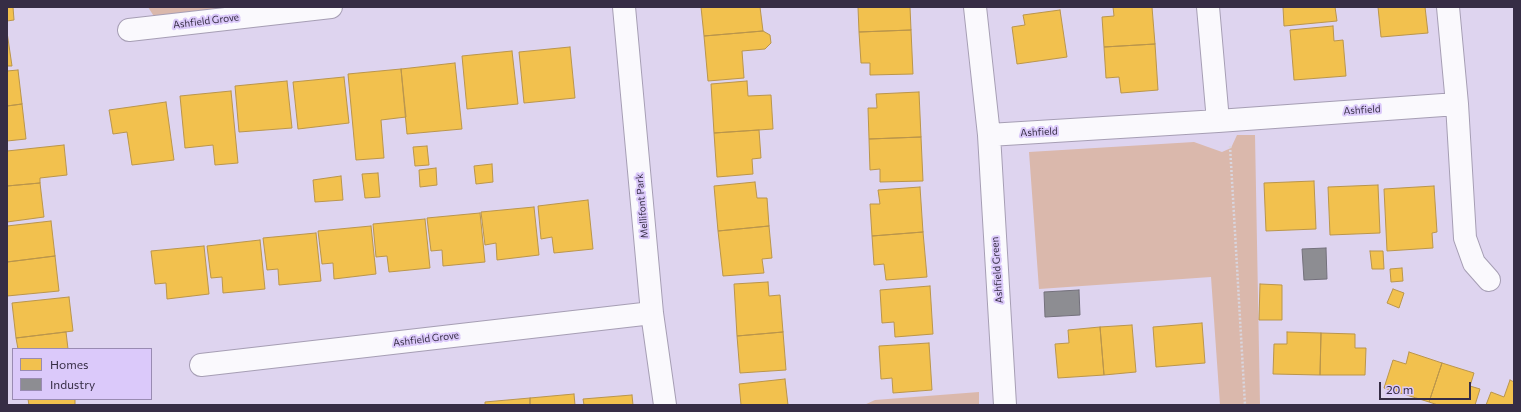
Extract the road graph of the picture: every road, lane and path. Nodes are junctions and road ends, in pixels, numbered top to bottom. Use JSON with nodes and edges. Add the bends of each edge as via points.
{"nodes":[{"id":1,"x":331,"y":7,"type":"edge"},
{"id":2,"x":624,"y":7,"type":"edge"},
{"id":3,"x":975,"y":7,"type":"edge"},
{"id":4,"x":1208,"y":7,"type":"edge"},
{"id":5,"x":1448,"y":7,"type":"edge"},
{"id":6,"x":129,"y":30,"type":"dead end"},
{"id":7,"x":1457,"y":104,"type":"junction"},
{"id":8,"x":1223,"y":120,"type":"junction"},
{"id":9,"x":989,"y":135,"type":"junction"},
{"id":10,"x":1489,"y":280,"type":"dead end"},
{"id":11,"x":652,"y":313,"type":"junction"},
{"id":12,"x":201,"y":365,"type":"dead end"},
{"id":13,"x":665,"y":405,"type":"edge"},
{"id":14,"x":1006,"y":405,"type":"edge"},
{"id":15,"x":1245,"y":405,"type":"edge"}],
"edges":[{"from":1,"to":6,"type":"street","name":"Ashfield Grove"},
{"from":2,"to":11,"type":"street","name":"Mellifont Park"},
{"from":3,"to":9,"type":"street"},
{"from":4,"to":8,"type":"street"},
{"from":5,"to":7,"type":"street"},
{"from":7,"to":8,"type":"street","name":"Ashfield"},
{"from":7,"to":10,"type":"street","via":[[1465,238],[1474,263]]},
{"from":8,"to":9,"type":"street","name":"Ashfield"},
{"from":8,"to":15,"type":"path"},
{"from":9,"to":14,"type":"street","name":"Ashfield Green"},
{"from":11,"to":12,"type":"street","name":"Ashfield Grove"},
{"from":11,"to":13,"type":"street","name":"Mellifont Park"}]}
